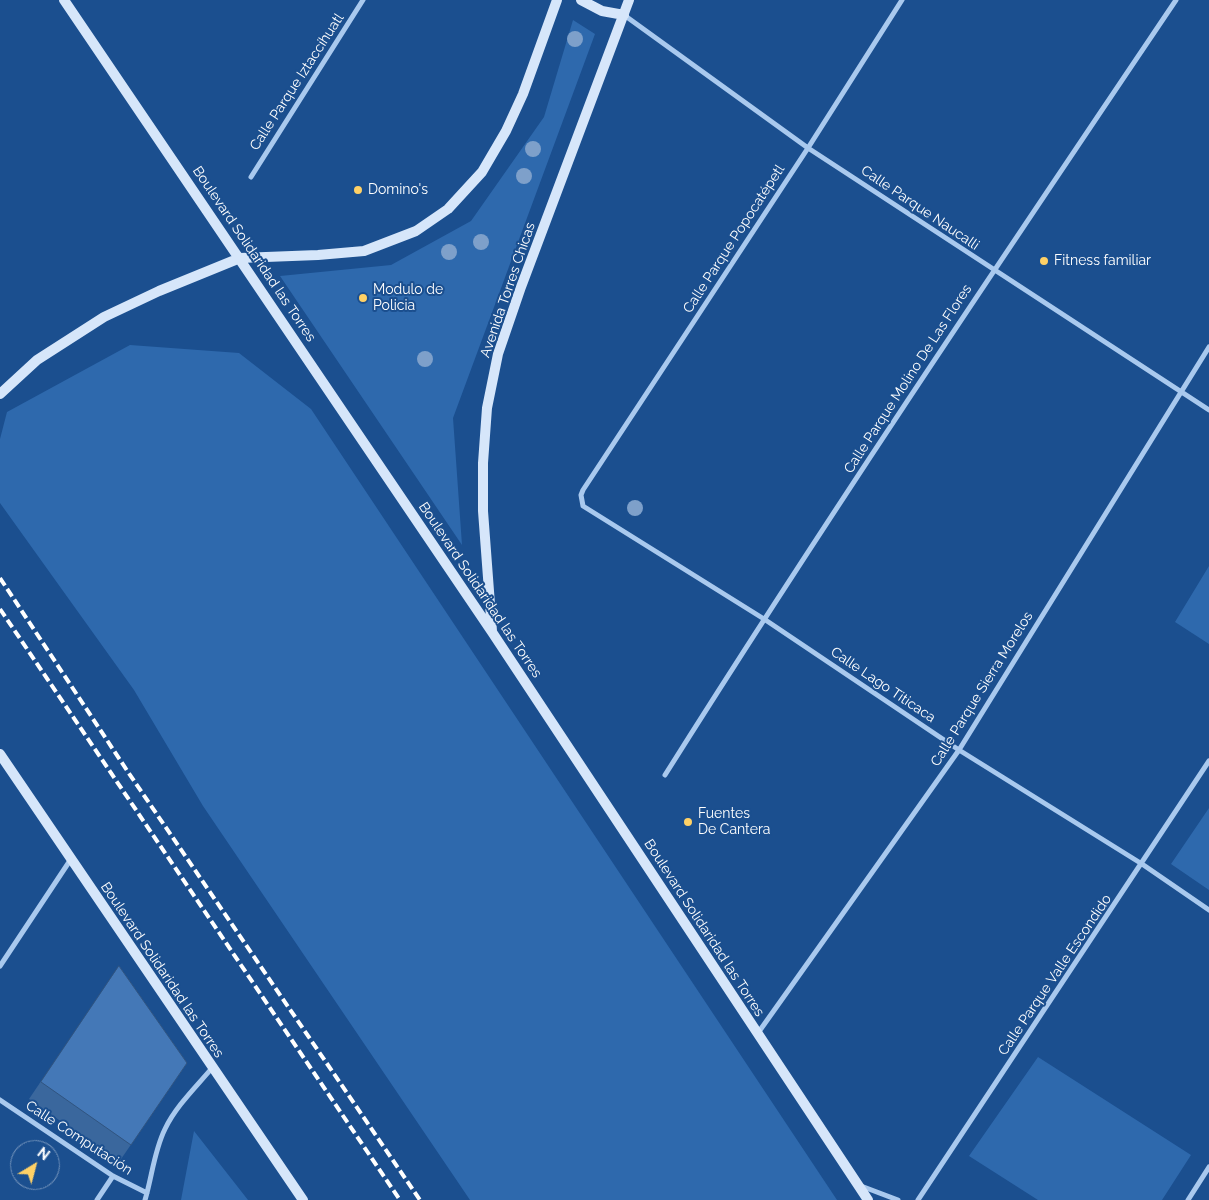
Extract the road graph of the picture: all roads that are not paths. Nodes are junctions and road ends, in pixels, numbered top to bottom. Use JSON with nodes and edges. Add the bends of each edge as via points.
{"nodes":[{"id":1,"x":64,"y":0,"type":"edge"},
{"id":2,"x":363,"y":0,"type":"edge"},
{"id":3,"x":557,"y":0,"type":"edge"},
{"id":4,"x":581,"y":0,"type":"edge"},
{"id":5,"x":629,"y":0,"type":"edge"},
{"id":6,"x":902,"y":0,"type":"edge"},
{"id":7,"x":1176,"y":0,"type":"edge"},
{"id":8,"x":624,"y":16,"type":"junction"},
{"id":9,"x":808,"y":148,"type":"junction"},
{"id":10,"x":251,"y":177,"type":"dead end"},
{"id":11,"x":240,"y":258,"type":"junction"},
{"id":12,"x":993,"y":271,"type":"junction"},
{"id":13,"x":1209,"y":346,"type":"edge"},
{"id":14,"x":1181,"y":392,"type":"junction"},
{"id":15,"x":0,"y":394,"type":"edge"},
{"id":16,"x":1209,"y":410,"type":"edge"},
{"id":17,"x":583,"y":490,"type":"joint"},
{"id":18,"x":764,"y":619,"type":"junction"},
{"id":19,"x":492,"y":632,"type":"junction"},
{"id":20,"x":959,"y":750,"type":"junction"},
{"id":21,"x":0,"y":754,"type":"edge"},
{"id":22,"x":1209,"y":761,"type":"edge"},
{"id":23,"x":666,"y":775,"type":"dead end"},
{"id":24,"x":71,"y":859,"type":"junction"},
{"id":25,"x":1142,"y":864,"type":"junction"},
{"id":26,"x":1209,"y":910,"type":"edge"},
{"id":27,"x":0,"y":966,"type":"edge"},
{"id":28,"x":758,"y":1034,"type":"junction"},
{"id":29,"x":212,"y":1068,"type":"junction"},
{"id":30,"x":0,"y":1100,"type":"edge"},
{"id":31,"x":1209,"y":1167,"type":"edge"},
{"id":32,"x":113,"y":1176,"type":"junction"},
{"id":33,"x":858,"y":1185,"type":"junction"},
{"id":34,"x":147,"y":1193,"type":"junction"},
{"id":35,"x":97,"y":1200,"type":"edge"},
{"id":36,"x":145,"y":1200,"type":"edge"},
{"id":37,"x":303,"y":1200,"type":"edge"},
{"id":38,"x":868,"y":1200,"type":"edge"},
{"id":39,"x":898,"y":1200,"type":"edge"},
{"id":40,"x":918,"y":1200,"type":"edge"},
{"id":41,"x":1188,"y":1200,"type":"edge"}],
"edges":[{"from":1,"to":11,"type":"main road","name":"Boulevard Solidaridad las Torres"},
{"from":2,"to":10,"type":"street","name":"Calle Parque Iztaccíhuatl"},
{"from":3,"to":11,"type":"main road","via":[[506,131],[482,172],[448,209],[416,231],[364,250]]},
{"from":4,"to":8,"type":"main road","via":[[602,11]]},
{"from":5,"to":8,"type":"main road","name":"Avenida Torres Chicas"},
{"from":6,"to":9,"type":"street","name":"Calle Parque Popocatépetl"},
{"from":7,"to":12,"type":"street","name":"Calle Parque Molino De Las Flores"},
{"from":8,"to":9,"type":"street","name":"Calle Parque Naucalli"},
{"from":8,"to":19,"type":"main road","name":"Avenida Torres Chicas","via":[[521,287],[496,363],[487,408],[483,463],[483,511]]},
{"from":9,"to":12,"type":"street","name":"Calle Parque Naucalli"},
{"from":9,"to":17,"type":"street","name":"Calle Parque Popocatépetl"},
{"from":11,"to":15,"type":"main road","via":[[104,316],[37,360]]},
{"from":11,"to":19,"type":"main road","name":"Boulevard Solidaridad las Torres"},
{"from":12,"to":14,"type":"street","name":"Calle Parque Naucalli"},
{"from":12,"to":18,"type":"street","name":"Calle Parque Molino De Las Flores"},
{"from":13,"to":14,"type":"street","name":"Calle Parque Sierra Morelos"},
{"from":14,"to":16,"type":"street","name":"Calle Parque Naucalli"},
{"from":14,"to":20,"type":"street","name":"Calle Parque Sierra Morelos"},
{"from":17,"to":18,"type":"street","name":"Calle Lago Titicaca","via":[[582,506]]},
{"from":18,"to":20,"type":"street","name":"Calle Lago Titicaca"},
{"from":18,"to":23,"type":"street","name":"Calle Parque Molino De Las Flores"},
{"from":19,"to":28,"type":"main road","name":"Boulevard Solidaridad las Torres"},
{"from":20,"to":25,"type":"street","name":"Calle Lago Titicaca"},
{"from":20,"to":28,"type":"street","name":"Calle Parque Sierra Morelos"},
{"from":21,"to":24,"type":"main road","name":"Boulevard Solidaridad las Torres"},
{"from":22,"to":25,"type":"street","name":"Calle Parque Valle Escondido"},
{"from":24,"to":27,"type":"street"},
{"from":24,"to":29,"type":"main road","name":"Boulevard Solidaridad las Torres"},
{"from":25,"to":26,"type":"street","name":"Calle Lago Titicaca"},
{"from":25,"to":40,"type":"street","name":"Calle Parque Valle Escondido"},
{"from":28,"to":33,"type":"main road","name":"Boulevard Solidaridad las Torres"},
{"from":29,"to":34,"type":"street","via":[[164,1129]]},
{"from":29,"to":37,"type":"main road","name":"Boulevard Solidaridad las Torres"},
{"from":30,"to":32,"type":"street","name":"Calle Computación"},
{"from":31,"to":41,"type":"street"},
{"from":32,"to":34,"type":"street","name":"Calle Computación"},
{"from":32,"to":35,"type":"street"},
{"from":33,"to":38,"type":"main road","name":"Boulevard Solidaridad las Torres"},
{"from":33,"to":39,"type":"street"},
{"from":34,"to":36,"type":"street"}]}
